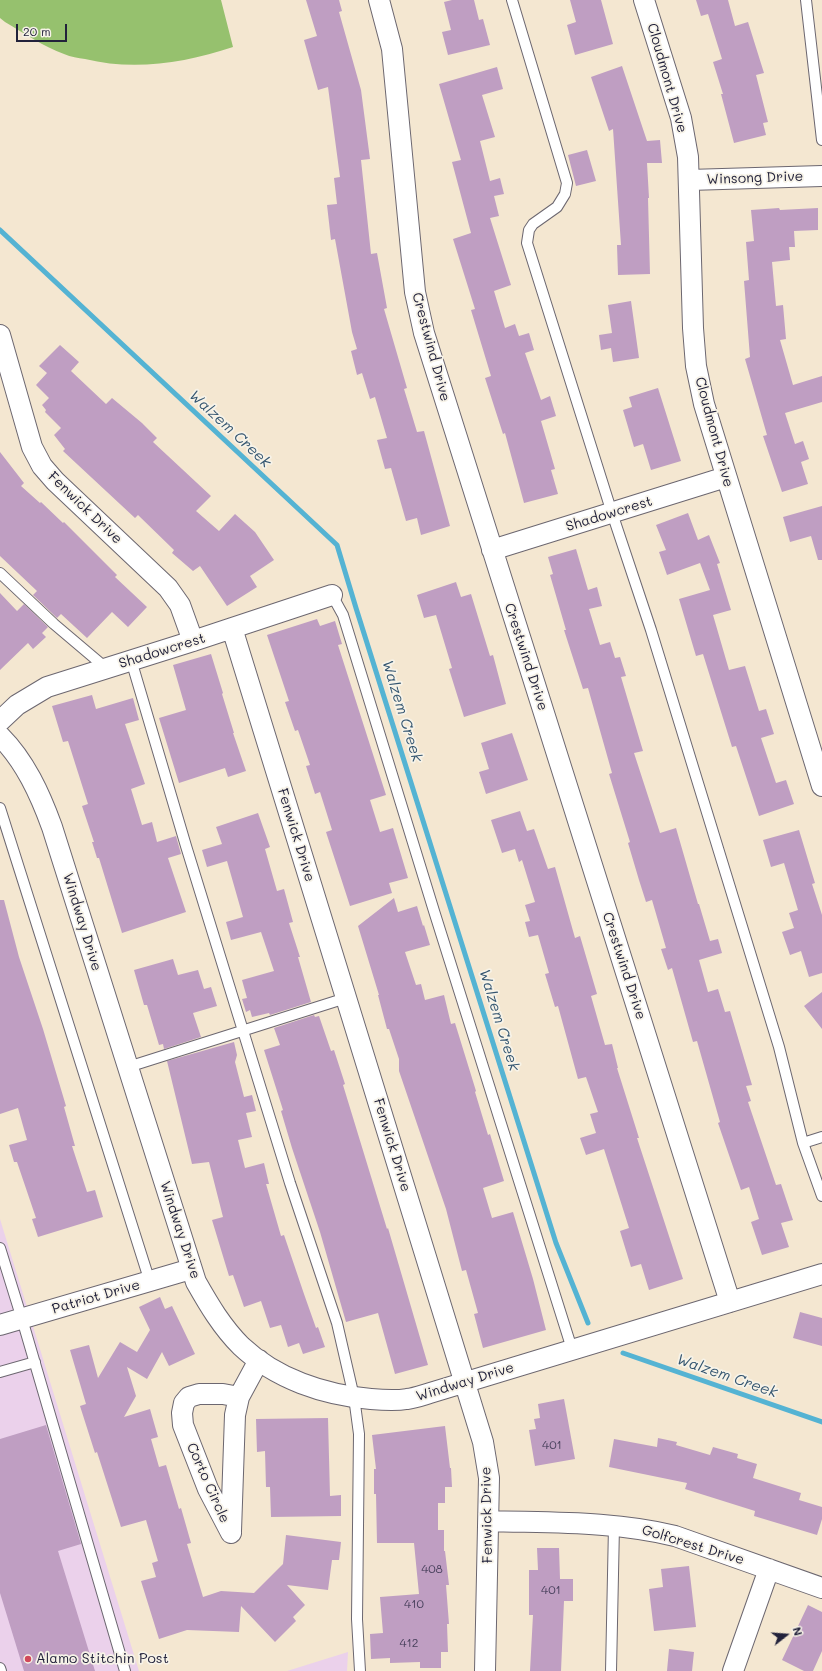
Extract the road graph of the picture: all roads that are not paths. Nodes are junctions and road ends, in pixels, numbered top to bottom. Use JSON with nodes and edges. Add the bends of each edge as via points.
{"nodes":[{"id":1,"x":379,"y":0,"type":"edge"},
{"id":2,"x":512,"y":0,"type":"edge"},
{"id":3,"x":644,"y":0,"type":"edge"},
{"id":4,"x":806,"y":0,"type":"edge"},
{"id":5,"x":822,"y":140,"type":"edge"},
{"id":6,"x":822,"y":176,"type":"edge"},
{"id":7,"x":689,"y":180,"type":"junction"},
{"id":8,"x":0,"y":335,"type":"edge"},
{"id":9,"x":726,"y":477,"type":"junction"},
{"id":10,"x":612,"y":513,"type":"junction"},
{"id":11,"x":492,"y":550,"type":"junction"},
{"id":12,"x":0,"y":573,"type":"edge"},
{"id":13,"x":332,"y":595,"type":"joint"},
{"id":14,"x":232,"y":628,"type":"junction"},
{"id":15,"x":193,"y":641,"type":"junction"},
{"id":16,"x":131,"y":660,"type":"junction"},
{"id":17,"x":106,"y":668,"type":"junction"},
{"id":18,"x":0,"y":721,"type":"edge"},
{"id":19,"x":0,"y":736,"type":"edge"},
{"id":20,"x":822,"y":786,"type":"edge"},
{"id":21,"x":0,"y":808,"type":"edge"},
{"id":22,"x":346,"y":998,"type":"junction"},
{"id":23,"x":243,"y":1030,"type":"junction"},
{"id":24,"x":128,"y":1068,"type":"junction"},
{"id":25,"x":822,"y":1137,"type":"edge"},
{"id":26,"x":804,"y":1143,"type":"junction"},
{"id":27,"x":822,"y":1196,"type":"edge"},
{"id":28,"x":0,"y":1248,"type":"edge"},
{"id":29,"x":191,"y":1269,"type":"junction"},
{"id":30,"x":822,"y":1274,"type":"edge"},
{"id":31,"x":150,"y":1282,"type":"junction"},
{"id":32,"x":730,"y":1302,"type":"junction"},
{"id":33,"x":22,"y":1319,"type":"junction"},
{"id":34,"x":0,"y":1326,"type":"edge"},
{"id":35,"x":572,"y":1349,"type":"junction"},
{"id":36,"x":258,"y":1360,"type":"junction"},
{"id":37,"x":35,"y":1362,"type":"junction"},
{"id":38,"x":0,"y":1372,"type":"edge"},
{"id":39,"x":465,"y":1383,"type":"junction"},
{"id":40,"x":239,"y":1398,"type":"junction"},
{"id":41,"x":354,"y":1398,"type":"junction"},
{"id":42,"x":488,"y":1521,"type":"junction"},
{"id":43,"x":614,"y":1526,"type":"junction"},
{"id":44,"x":769,"y":1569,"type":"junction"},
{"id":45,"x":822,"y":1588,"type":"edge"},
{"id":46,"x":125,"y":1671,"type":"edge"},
{"id":47,"x":360,"y":1671,"type":"edge"},
{"id":48,"x":485,"y":1671,"type":"edge"},
{"id":49,"x":611,"y":1671,"type":"edge"},
{"id":50,"x":733,"y":1671,"type":"edge"}],
"edges":[{"from":1,"to":11,"type":"street","name":"Crestwind Drive","via":[[392,49],[415,292],[424,333]]},
{"from":2,"to":10,"type":"lane","via":[[567,183],[565,194],[558,206],[533,224],[529,230],[527,243]]},
{"from":3,"to":7,"type":"street","name":"Cloudmont Drive","via":[[681,118]]},
{"from":4,"to":5,"type":"lane"},
{"from":6,"to":7,"type":"street","name":"Winsong Drive"},
{"from":7,"to":9,"type":"street","name":"Cloudmont Drive","via":[[696,366],[704,404]]},
{"from":8,"to":15,"type":"street","name":"Fenwick Drive","via":[[32,447],[42,466],[168,588],[180,605]]},
{"from":9,"to":10,"type":"street","name":"Shadowcrest"},
{"from":9,"to":20,"type":"street","name":"Cloudmont Drive"},
{"from":10,"to":11,"type":"street","name":"Shadowcrest"},
{"from":10,"to":26,"type":"lane","via":[[651,630],[779,1047]]},
{"from":11,"to":32,"type":"street","name":"Crestwind Drive"},
{"from":12,"to":17,"type":"lane"},
{"from":13,"to":14,"type":"street","name":"Shadowcrest"},
{"from":13,"to":35,"type":"lane","via":[[343,615]]},
{"from":14,"to":15,"type":"street","name":"Shadowcrest"},
{"from":14,"to":22,"type":"street","name":"Fenwick Drive"},
{"from":15,"to":16,"type":"street","name":"Shadowcrest"},
{"from":16,"to":17,"type":"street","name":"Shadowcrest"},
{"from":16,"to":23,"type":"lane"},
{"from":17,"to":18,"type":"street","name":"Shadowcrest","via":[[46,687],[17,705]]},
{"from":19,"to":24,"type":"street","name":"Windway Drive","via":[[19,758],[44,803]]},
{"from":21,"to":31,"type":"lane"},
{"from":22,"to":23,"type":"lane"},
{"from":22,"to":39,"type":"street","name":"Fenwick Drive"},
{"from":23,"to":24,"type":"lane"},
{"from":23,"to":41,"type":"lane","via":[[337,1323]]},
{"from":24,"to":29,"type":"street","name":"Windway Drive"},
{"from":25,"to":26,"type":"lane"},
{"from":26,"to":27,"type":"lane"},
{"from":28,"to":33,"type":"lane"},
{"from":29,"to":31,"type":"street","name":"Patriot Drive"},
{"from":29,"to":36,"type":"street","name":"Windway Drive","via":[[216,1316]]},
{"from":30,"to":32,"type":"street","name":"Windway Drive"},
{"from":31,"to":33,"type":"street","name":"Patriot Drive"},
{"from":32,"to":35,"type":"street","name":"Windway Drive"},
{"from":33,"to":34,"type":"street","name":"Patriot Drive"},
{"from":33,"to":37,"type":"lane"},
{"from":35,"to":39,"type":"street","name":"Windway Drive"},
{"from":36,"to":40,"type":"street","name":"Corto Circle"},
{"from":36,"to":41,"type":"street","name":"Windway Drive","via":[[303,1384]]},
{"from":37,"to":38,"type":"lane"},
{"from":37,"to":46,"type":"lane"},
{"from":39,"to":41,"type":"street","name":"Windway Drive","via":[[406,1400]]},
{"from":39,"to":42,"type":"street","name":"Fenwick Drive","via":[[484,1442],[489,1478]]},
{"from":40,"to":40,"type":"street","name":"Corto Circle","via":[[223,1394],[199,1394],[189,1397],[182,1412],[183,1425],[208,1489],[231,1533],[235,1415]]},
{"from":41,"to":47,"type":"lane","via":[[360,1434],[357,1619]]},
{"from":42,"to":43,"type":"street","name":"Golfcrest Drive"},
{"from":42,"to":48,"type":"street","name":"Fenwick Drive"},
{"from":43,"to":44,"type":"street","name":"Golfcrest Drive","via":[[651,1530],[674,1536]]},
{"from":43,"to":49,"type":"lane"},
{"from":44,"to":45,"type":"street","name":"Golfcrest Drive"},
{"from":44,"to":50,"type":"street"}]}
